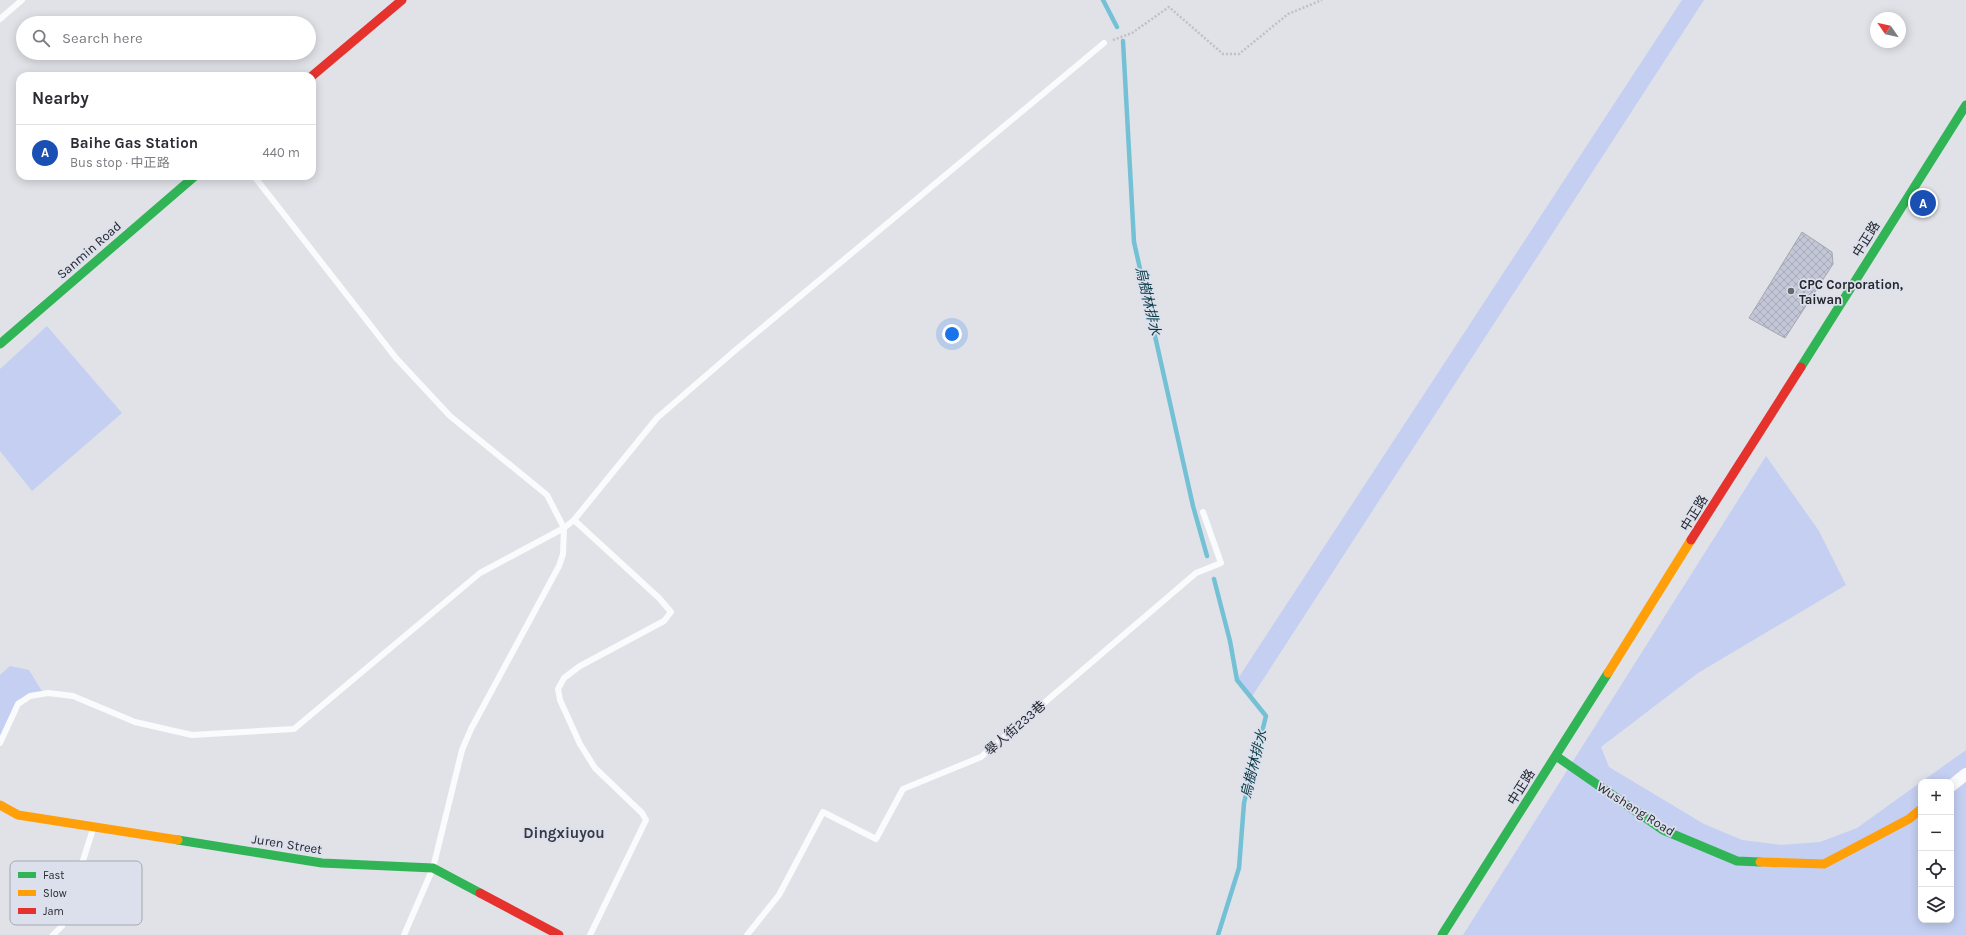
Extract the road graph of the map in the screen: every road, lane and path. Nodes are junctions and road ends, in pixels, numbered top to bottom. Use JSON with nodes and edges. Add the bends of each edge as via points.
{"nodes":[{"id":1,"x":22,"y":0,"type":"edge"},
{"id":2,"x":402,"y":0,"type":"edge"},
{"id":3,"x":1322,"y":0,"type":"edge"},
{"id":4,"x":0,"y":18,"type":"edge"},
{"id":5,"x":1104,"y":43,"type":"joint"},
{"id":6,"x":316,"y":73,"type":"edge"},
{"id":7,"x":1966,"y":105,"type":"edge"},
{"id":8,"x":190,"y":180,"type":"edge"},
{"id":9,"x":257,"y":180,"type":"edge"},
{"id":10,"x":0,"y":344,"type":"edge"},
{"id":11,"x":1203,"y":512,"type":"dead end"},
{"id":12,"x":574,"y":520,"type":"junction"},
{"id":13,"x":564,"y":528,"type":"junction"},
{"id":14,"x":0,"y":743,"type":"edge"},
{"id":15,"x":1556,"y":756,"type":"junction"},
{"id":16,"x":1966,"y":774,"type":"edge"},
{"id":17,"x":1954,"y":784,"type":"edge"},
{"id":18,"x":0,"y":805,"type":"edge"},
{"id":19,"x":1918,"y":812,"type":"edge"},
{"id":20,"x":93,"y":827,"type":"junction"},
{"id":21,"x":82,"y":861,"type":"edge"},
{"id":22,"x":433,"y":868,"type":"junction"},
{"id":23,"x":62,"y":925,"type":"edge"},
{"id":24,"x":53,"y":935,"type":"edge"},
{"id":25,"x":404,"y":935,"type":"edge"},
{"id":26,"x":559,"y":935,"type":"edge"},
{"id":27,"x":590,"y":935,"type":"edge"},
{"id":28,"x":747,"y":935,"type":"edge"},
{"id":29,"x":1442,"y":935,"type":"edge"}],
"edges":[{"from":1,"to":4,"type":"lane"},
{"from":2,"to":6,"type":"main road"},
{"from":3,"to":5,"type":"path","via":[[1288,14],[1239,54],[1223,54],[1169,7],[1132,33]]},
{"from":5,"to":12,"type":"lane","via":[[657,418]]},
{"from":7,"to":15,"type":"main road","name":"中正路"},
{"from":8,"to":10,"type":"main road","name":"Sanmin Road"},
{"from":9,"to":13,"type":"lane","via":[[396,358],[450,416],[547,495]]},
{"from":11,"to":28,"type":"lane","name":"舉人街233巷","via":[[1220,563],[1196,573],[981,757],[903,789],[876,839],[823,812],[779,895]]},
{"from":12,"to":13,"type":"lane"},
{"from":12,"to":27,"type":"lane","via":[[671,612],[664,621],[580,666],[564,678],[558,689],[560,700],[580,744],[595,768],[642,813],[646,820]]},
{"from":13,"to":14,"type":"lane","via":[[480,573],[294,729],[192,735],[135,722],[73,696],[48,693],[30,696],[18,704]]},
{"from":13,"to":22,"type":"lane","via":[[559,566],[462,750]]},
{"from":15,"to":19,"type":"main road","name":"Wusheng Road","via":[[1663,830],[1737,861],[1824,864],[1909,819]]},
{"from":15,"to":29,"type":"main road","name":"中正路"},
{"from":16,"to":17,"type":"street"},
{"from":18,"to":20,"type":"main road","name":"Juren Street","via":[[18,815]]},
{"from":20,"to":21,"type":"lane"},
{"from":20,"to":22,"type":"main road","name":"Juren Street","via":[[322,863]]},
{"from":22,"to":25,"type":"lane"},
{"from":22,"to":26,"type":"main road","name":"Juren Street"},
{"from":23,"to":24,"type":"lane"}]}
